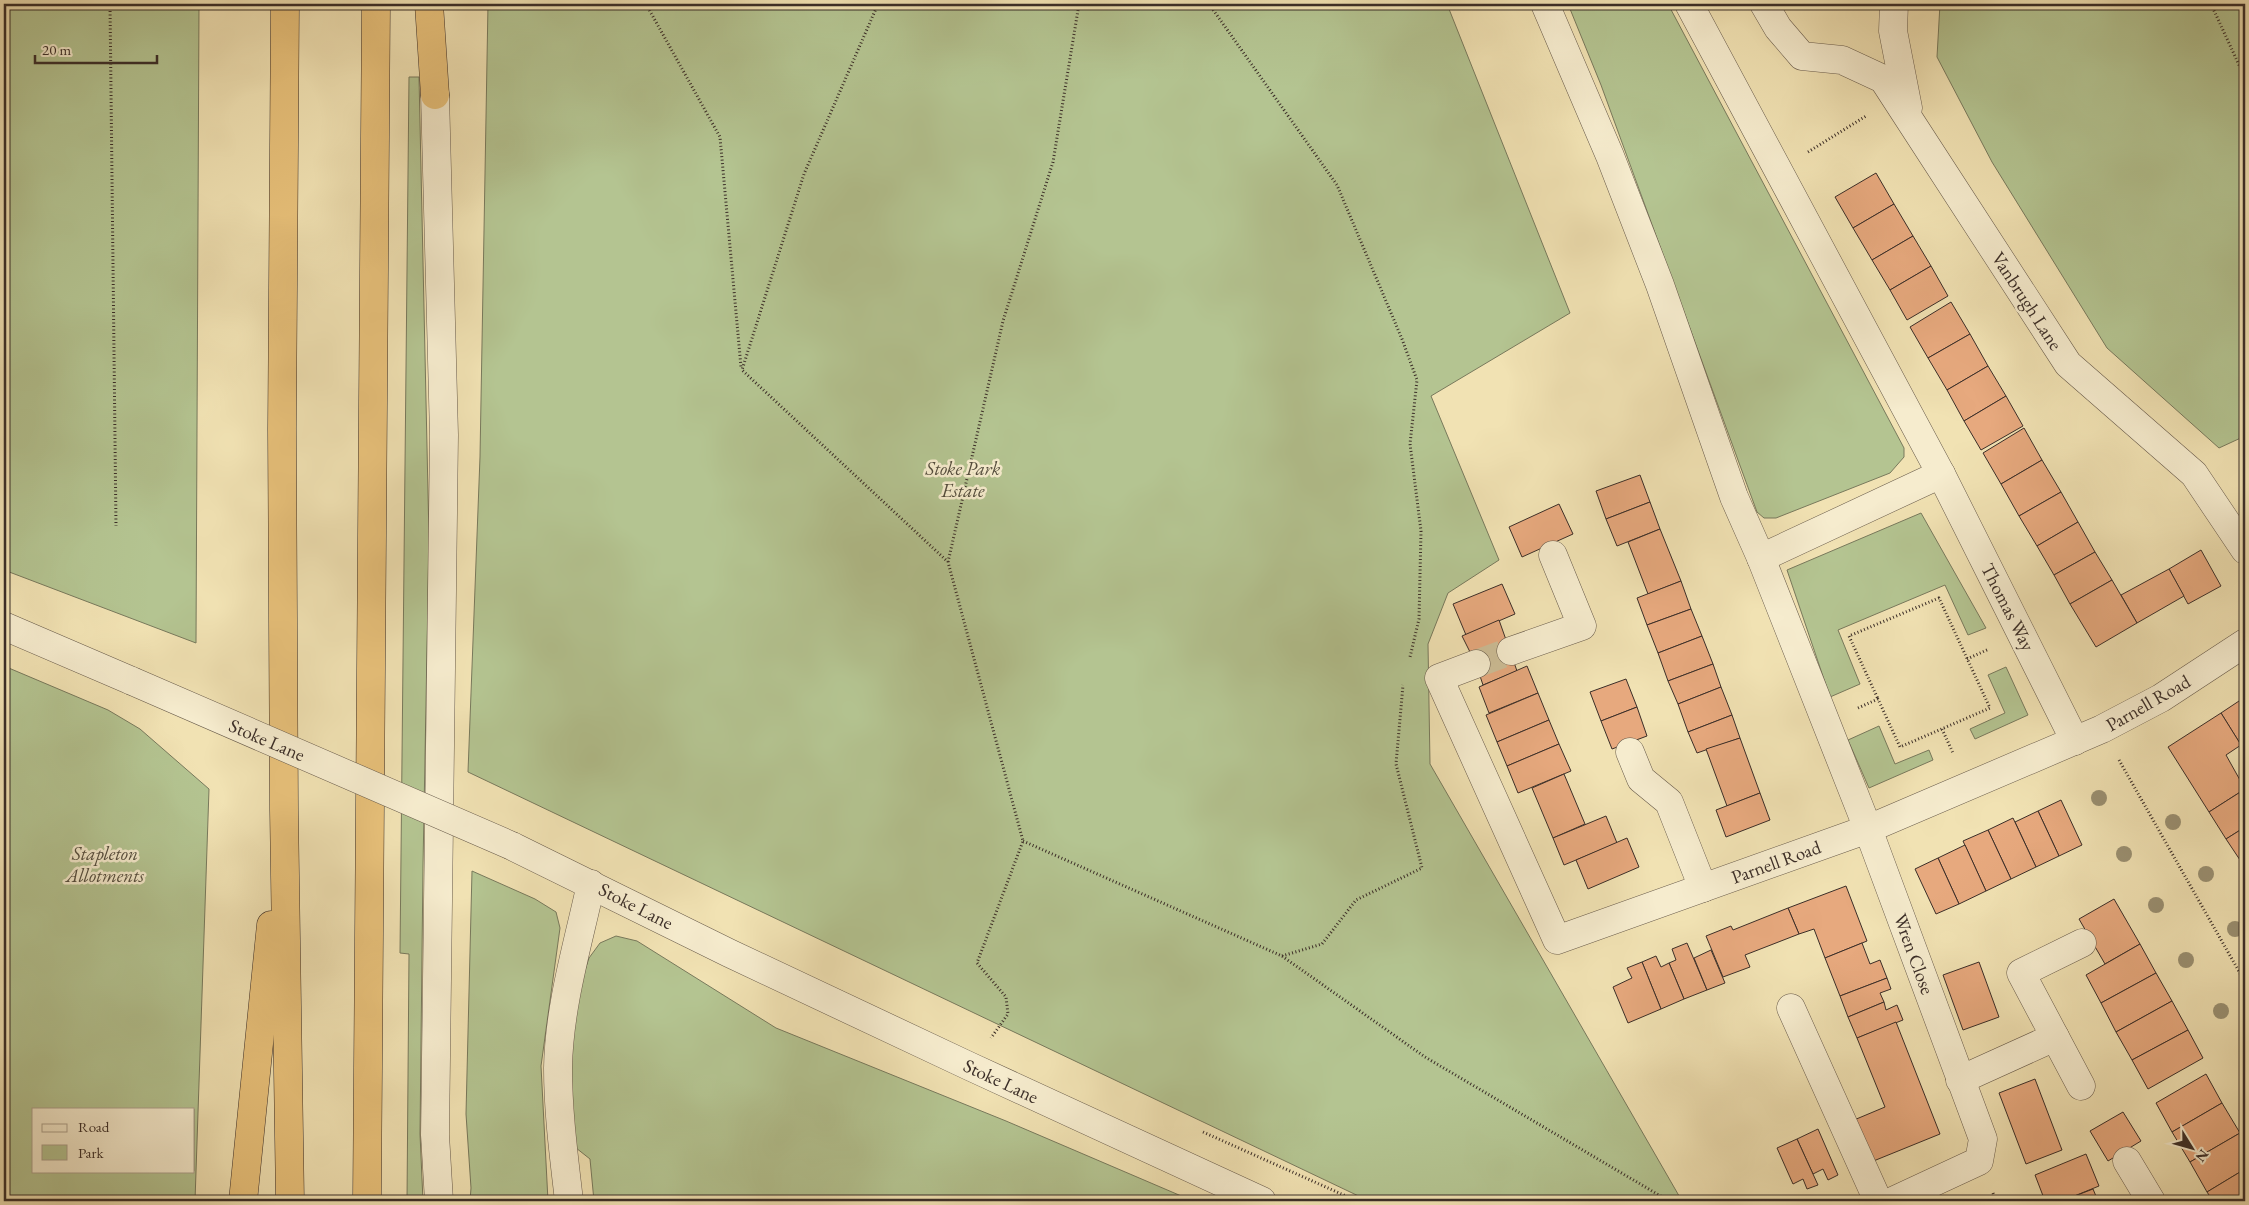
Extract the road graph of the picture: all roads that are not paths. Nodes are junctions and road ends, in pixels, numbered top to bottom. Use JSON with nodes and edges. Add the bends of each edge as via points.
{"nodes":[{"id":1,"x":285,"y":4,"type":"edge"},
{"id":2,"x":376,"y":4,"type":"edge"},
{"id":3,"x":429,"y":4,"type":"edge"},
{"id":4,"x":1545,"y":4,"type":"edge"},
{"id":5,"x":1690,"y":4,"type":"edge"},
{"id":6,"x":1764,"y":4,"type":"edge"},
{"id":7,"x":1894,"y":4,"type":"edge"},
{"id":8,"x":435,"y":95,"type":"joint"},
{"id":9,"x":1911,"y":122,"type":"junction"},
{"id":10,"x":1941,"y":474,"type":"junction"},
{"id":11,"x":2245,"y":550,"type":"edge"},
{"id":12,"x":1553,"y":555,"type":"dead end"},
{"id":13,"x":1761,"y":558,"type":"junction"},
{"id":14,"x":4,"y":626,"type":"edge"},
{"id":15,"x":2245,"y":643,"type":"edge"},
{"id":16,"x":1511,"y":651,"type":"tunnel mouth"},
{"id":17,"x":1476,"y":664,"type":"tunnel mouth"},
{"id":18,"x":2075,"y":741,"type":"junction"},
{"id":19,"x":1630,"y":752,"type":"dead end"},
{"id":20,"x":284,"y":810,"type":"junction"},
{"id":21,"x":1868,"y":829,"type":"junction"},
{"id":22,"x":591,"y":884,"type":"junction"},
{"id":23,"x":1704,"y":888,"type":"junction"},
{"id":24,"x":2082,"y":943,"type":"dead end"},
{"id":25,"x":1791,"y":1008,"type":"dead end"},
{"id":26,"x":2055,"y":1037,"type":"junction"},
{"id":27,"x":1960,"y":1080,"type":"junction"},
{"id":28,"x":2081,"y":1086,"type":"dead end"},
{"id":29,"x":2127,"y":1161,"type":"dead end"},
{"id":30,"x":243,"y":1201,"type":"edge"},
{"id":31,"x":290,"y":1201,"type":"edge"},
{"id":32,"x":368,"y":1201,"type":"edge"},
{"id":33,"x":439,"y":1201,"type":"edge"},
{"id":34,"x":569,"y":1201,"type":"edge"},
{"id":35,"x":1262,"y":1201,"type":"edge"},
{"id":36,"x":1878,"y":1201,"type":"edge"},
{"id":37,"x":1893,"y":1201,"type":"edge"},
{"id":38,"x":2151,"y":1201,"type":"edge"}],
"edges":[{"from":1,"to":20,"type":"highway"},
{"from":2,"to":32,"type":"highway"},
{"from":3,"to":8,"type":"highway"},
{"from":4,"to":13,"type":"street","via":[[1610,156],[1660,285],[1734,497]]},
{"from":5,"to":10,"type":"street","name":"Thomas Way"},
{"from":6,"to":9,"type":"street","via":[[1778,28],[1802,56],[1842,60],[1883,79]]},
{"from":7,"to":9,"type":"street","name":"Vanbrugh Lane","via":[[1893,31]]},
{"from":8,"to":33,"type":"street","via":[[444,435],[434,1135]]},
{"from":9,"to":11,"type":"street","name":"Vanbrugh Lane","via":[[2068,364],[2194,474]]},
{"from":10,"to":13,"type":"street"},
{"from":10,"to":18,"type":"street","name":"Thomas Way"},
{"from":12,"to":16,"type":"street","via":[[1582,626]]},
{"from":13,"to":21,"type":"street"},
{"from":14,"to":22,"type":"street","name":"Stoke Lane","bridge":true,"via":[[512,846]]},
{"from":15,"to":18,"type":"street","name":"Parnell Road","via":[[2161,698]]},
{"from":17,"to":23,"type":"street","name":"Parnell Road","via":[[1439,678],[1557,940]]},
{"from":18,"to":21,"type":"street","name":"Parnell Road"},
{"from":19,"to":23,"type":"street","via":[[1641,780],[1669,802]]},
{"from":20,"to":30,"type":"highway"},
{"from":20,"to":31,"type":"highway"},
{"from":21,"to":23,"type":"street","name":"Parnell Road"},
{"from":21,"to":27,"type":"street","name":"Wren Close"},
{"from":22,"to":34,"type":"street","via":[[565,1000],[558,1066]]},
{"from":22,"to":35,"type":"street","name":"Stoke Lane","via":[[729,953]]},
{"from":24,"to":26,"type":"street","via":[[2021,973]]},
{"from":25,"to":36,"type":"street"},
{"from":26,"to":27,"type":"street"},
{"from":26,"to":28,"type":"street"},
{"from":27,"to":37,"type":"street","name":"Wren Close","via":[[1984,1140],[1979,1161]]},
{"from":29,"to":38,"type":"street"}]}
